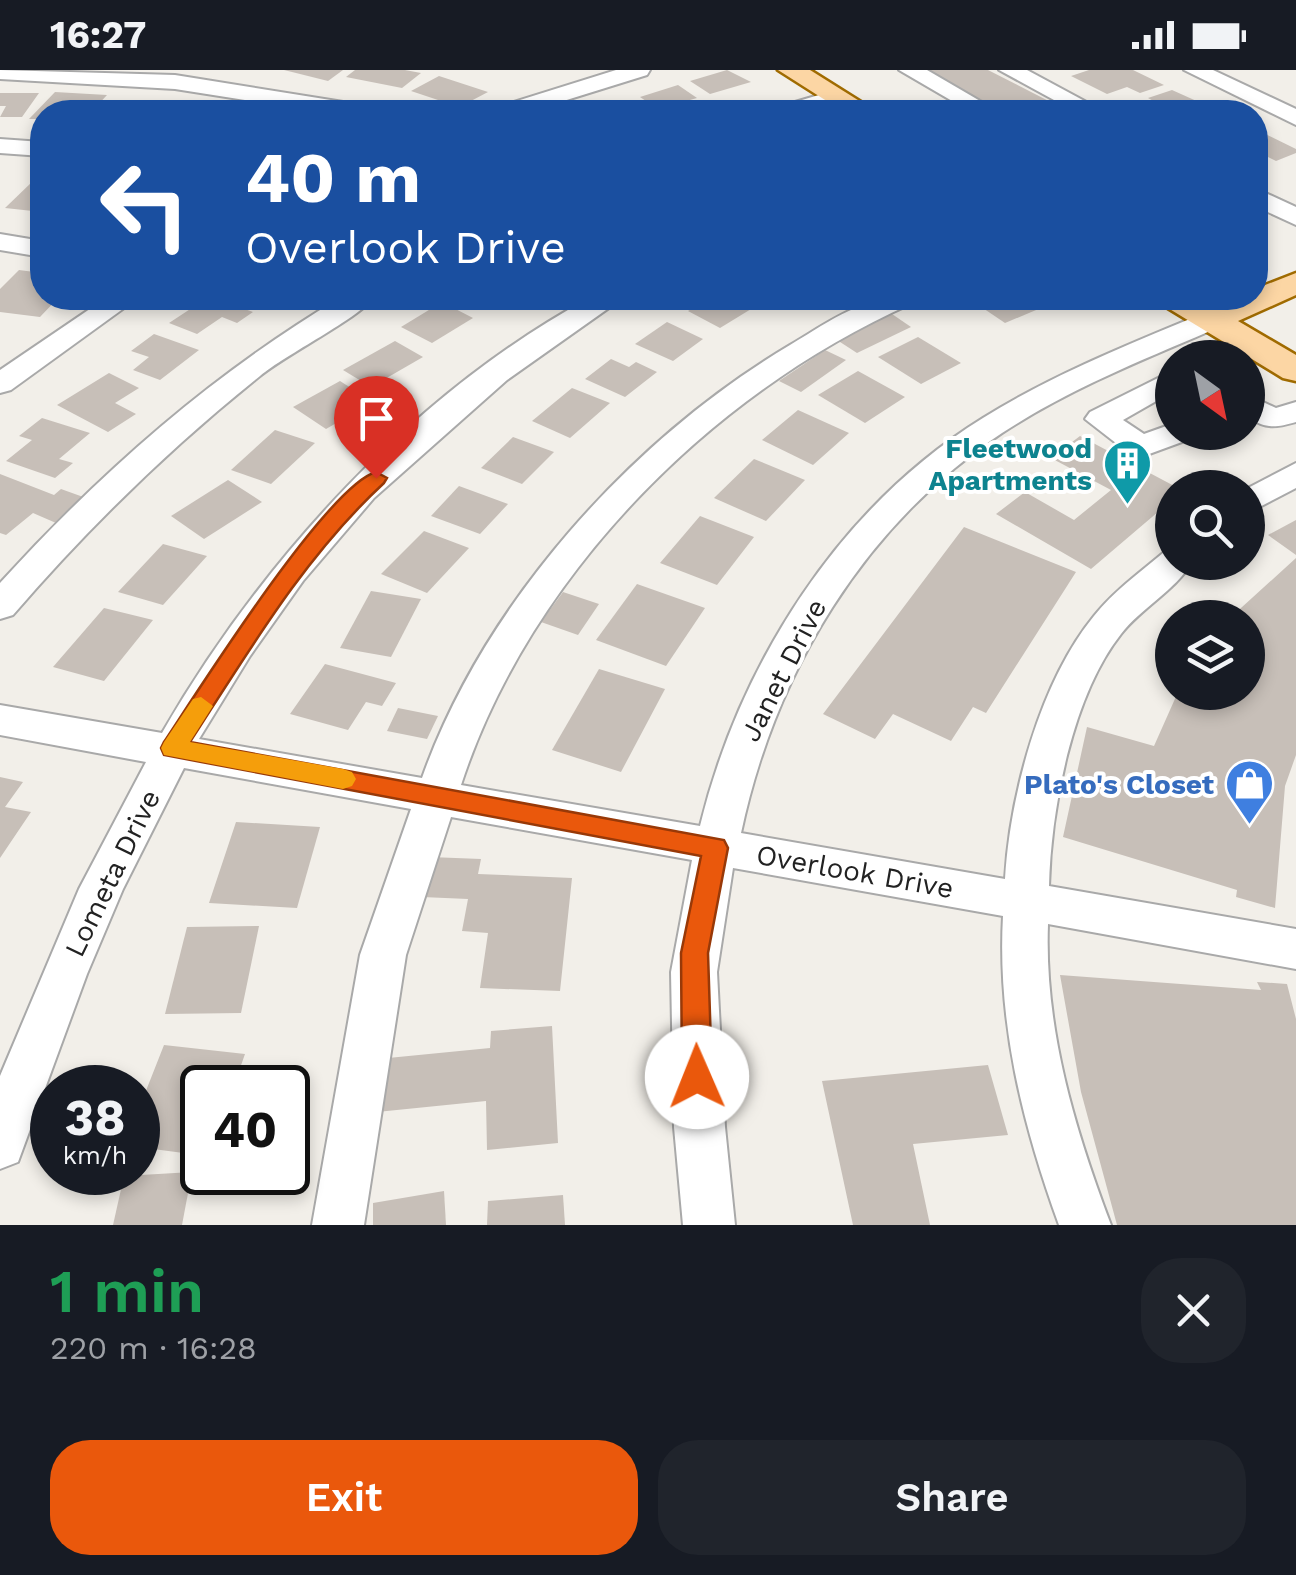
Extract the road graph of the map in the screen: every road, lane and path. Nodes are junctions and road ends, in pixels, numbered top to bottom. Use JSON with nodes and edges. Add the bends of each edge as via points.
{"nodes":[{"id":1,"x":545,"y":70,"type":"edge"},
{"id":2,"x":639,"y":70,"type":"edge"},
{"id":3,"x":790,"y":70,"type":"edge"},
{"id":4,"x":910,"y":70,"type":"edge"},
{"id":5,"x":1010,"y":70,"type":"edge"},
{"id":6,"x":1195,"y":70,"type":"edge"},
{"id":7,"x":0,"y":72,"type":"edge"},
{"id":8,"x":587,"y":85,"type":"junction"},
{"id":9,"x":836,"y":97,"type":"junction"},
{"id":10,"x":288,"y":100,"type":"edge"},
{"id":11,"x":542,"y":100,"type":"edge"},
{"id":12,"x":826,"y":100,"type":"edge"},
{"id":13,"x":841,"y":100,"type":"edge"},
{"id":14,"x":965,"y":100,"type":"edge"},
{"id":15,"x":1069,"y":100,"type":"edge"},
{"id":16,"x":1258,"y":100,"type":"edge"},
{"id":17,"x":1268,"y":105,"type":"edge"},
{"id":18,"x":1296,"y":118,"type":"edge"},
{"id":19,"x":0,"y":146,"type":"edge"},
{"id":20,"x":30,"y":148,"type":"edge"},
{"id":21,"x":1268,"y":203,"type":"edge"},
{"id":22,"x":1296,"y":217,"type":"edge"},
{"id":23,"x":0,"y":242,"type":"edge"},
{"id":24,"x":30,"y":247,"type":"edge"},
{"id":25,"x":1296,"y":283,"type":"edge"},
{"id":26,"x":1268,"y":295,"type":"edge"},
{"id":27,"x":105,"y":310,"type":"edge"},
{"id":28,"x":339,"y":310,"type":"edge"},
{"id":29,"x":590,"y":310,"type":"edge"},
{"id":30,"x":874,"y":310,"type":"edge"},
{"id":31,"x":1195,"y":310,"type":"edge"},
{"id":32,"x":1235,"y":310,"type":"edge"},
{"id":33,"x":1212,"y":320,"type":"junction"},
{"id":34,"x":1296,"y":370,"type":"edge"},
{"id":35,"x":5,"y":374,"type":"edge"},
{"id":36,"x":1155,"y":389,"type":"edge"},
{"id":37,"x":1296,"y":412,"type":"edge"},
{"id":38,"x":1265,"y":415,"type":"edge"},
{"id":39,"x":1265,"y":420,"type":"edge"},
{"id":40,"x":1296,"y":427,"type":"edge"},
{"id":41,"x":1155,"y":441,"type":"edge"},
{"id":42,"x":1296,"y":474,"type":"edge"},
{"id":43,"x":1265,"y":492,"type":"edge"},
{"id":44,"x":1155,"y":580,"type":"edge"},
{"id":45,"x":0,"y":606,"type":"edge"},
{"id":46,"x":0,"y":720,"type":"edge"},
{"id":47,"x":173,"y":748,"type":"junction"},
{"id":48,"x":436,"y":796,"type":"junction"},
{"id":49,"x":715,"y":848,"type":"junction"},
{"id":50,"x":1026,"y":901,"type":"junction"},
{"id":51,"x":1296,"y":949,"type":"edge"},
{"id":52,"x":0,"y":1144,"type":"edge"},
{"id":53,"x":338,"y":1225,"type":"edge"},
{"id":54,"x":710,"y":1225,"type":"edge"},
{"id":55,"x":1086,"y":1225,"type":"edge"}],
"edges":[{"from":1,"to":8,"type":"street"},
{"from":2,"to":8,"type":"street"},
{"from":3,"to":9,"type":"main road"},
{"from":4,"to":14,"type":"street"},
{"from":5,"to":15,"type":"street"},
{"from":6,"to":16,"type":"street"},
{"from":7,"to":10,"type":"street","via":[[176,82]]},
{"from":8,"to":11,"type":"street"},
{"from":9,"to":12,"type":"street"},
{"from":9,"to":13,"type":"main road"},
{"from":17,"to":18,"type":"street"},
{"from":19,"to":20,"type":"street"},
{"from":21,"to":22,"type":"street"},
{"from":23,"to":24,"type":"street"},
{"from":25,"to":26,"type":"main road"},
{"from":27,"to":35,"type":"street"},
{"from":28,"to":45,"type":"street","via":[[258,362],[148,456]]},
{"from":29,"to":47,"type":"street","name":"Lometa Drive","via":[[504,366],[350,503],[276,591]]},
{"from":30,"to":48,"type":"street","via":[[757,377],[660,454],[571,555],[509,640],[461,724]]},
{"from":31,"to":33,"type":"main road"},
{"from":32,"to":33,"type":"main road"},
{"from":33,"to":34,"type":"main road"},
{"from":33,"to":49,"type":"street","name":"Janet Drive","via":[[1021,407],[961,447],[866,535],[798,629],[757,708]]},
{"from":36,"to":41,"type":"street","via":[[1101,418],[1141,447]]},
{"from":37,"to":38,"type":"street"},
{"from":39,"to":40,"type":"street"},
{"from":42,"to":43,"type":"street"},
{"from":44,"to":50,"type":"street","via":[[1092,647],[1056,724],[1038,786]]},
{"from":46,"to":47,"type":"street","name":"Overlook Drive"},
{"from":47,"to":48,"type":"street","name":"Overlook Drive"},
{"from":47,"to":52,"type":"street","name":"Lometa Drive","via":[[91,907]]},
{"from":48,"to":49,"type":"street","name":"Overlook Drive"},
{"from":48,"to":53,"type":"street","via":[[383,955]]},
{"from":49,"to":50,"type":"street","name":"Overlook Drive"},
{"from":49,"to":54,"type":"street","name":"Janet Drive","via":[[694,953]]},
{"from":50,"to":51,"type":"street","name":"Overlook Drive"},
{"from":50,"to":55,"type":"street","via":[[1023,964],[1052,1137]]}]}
